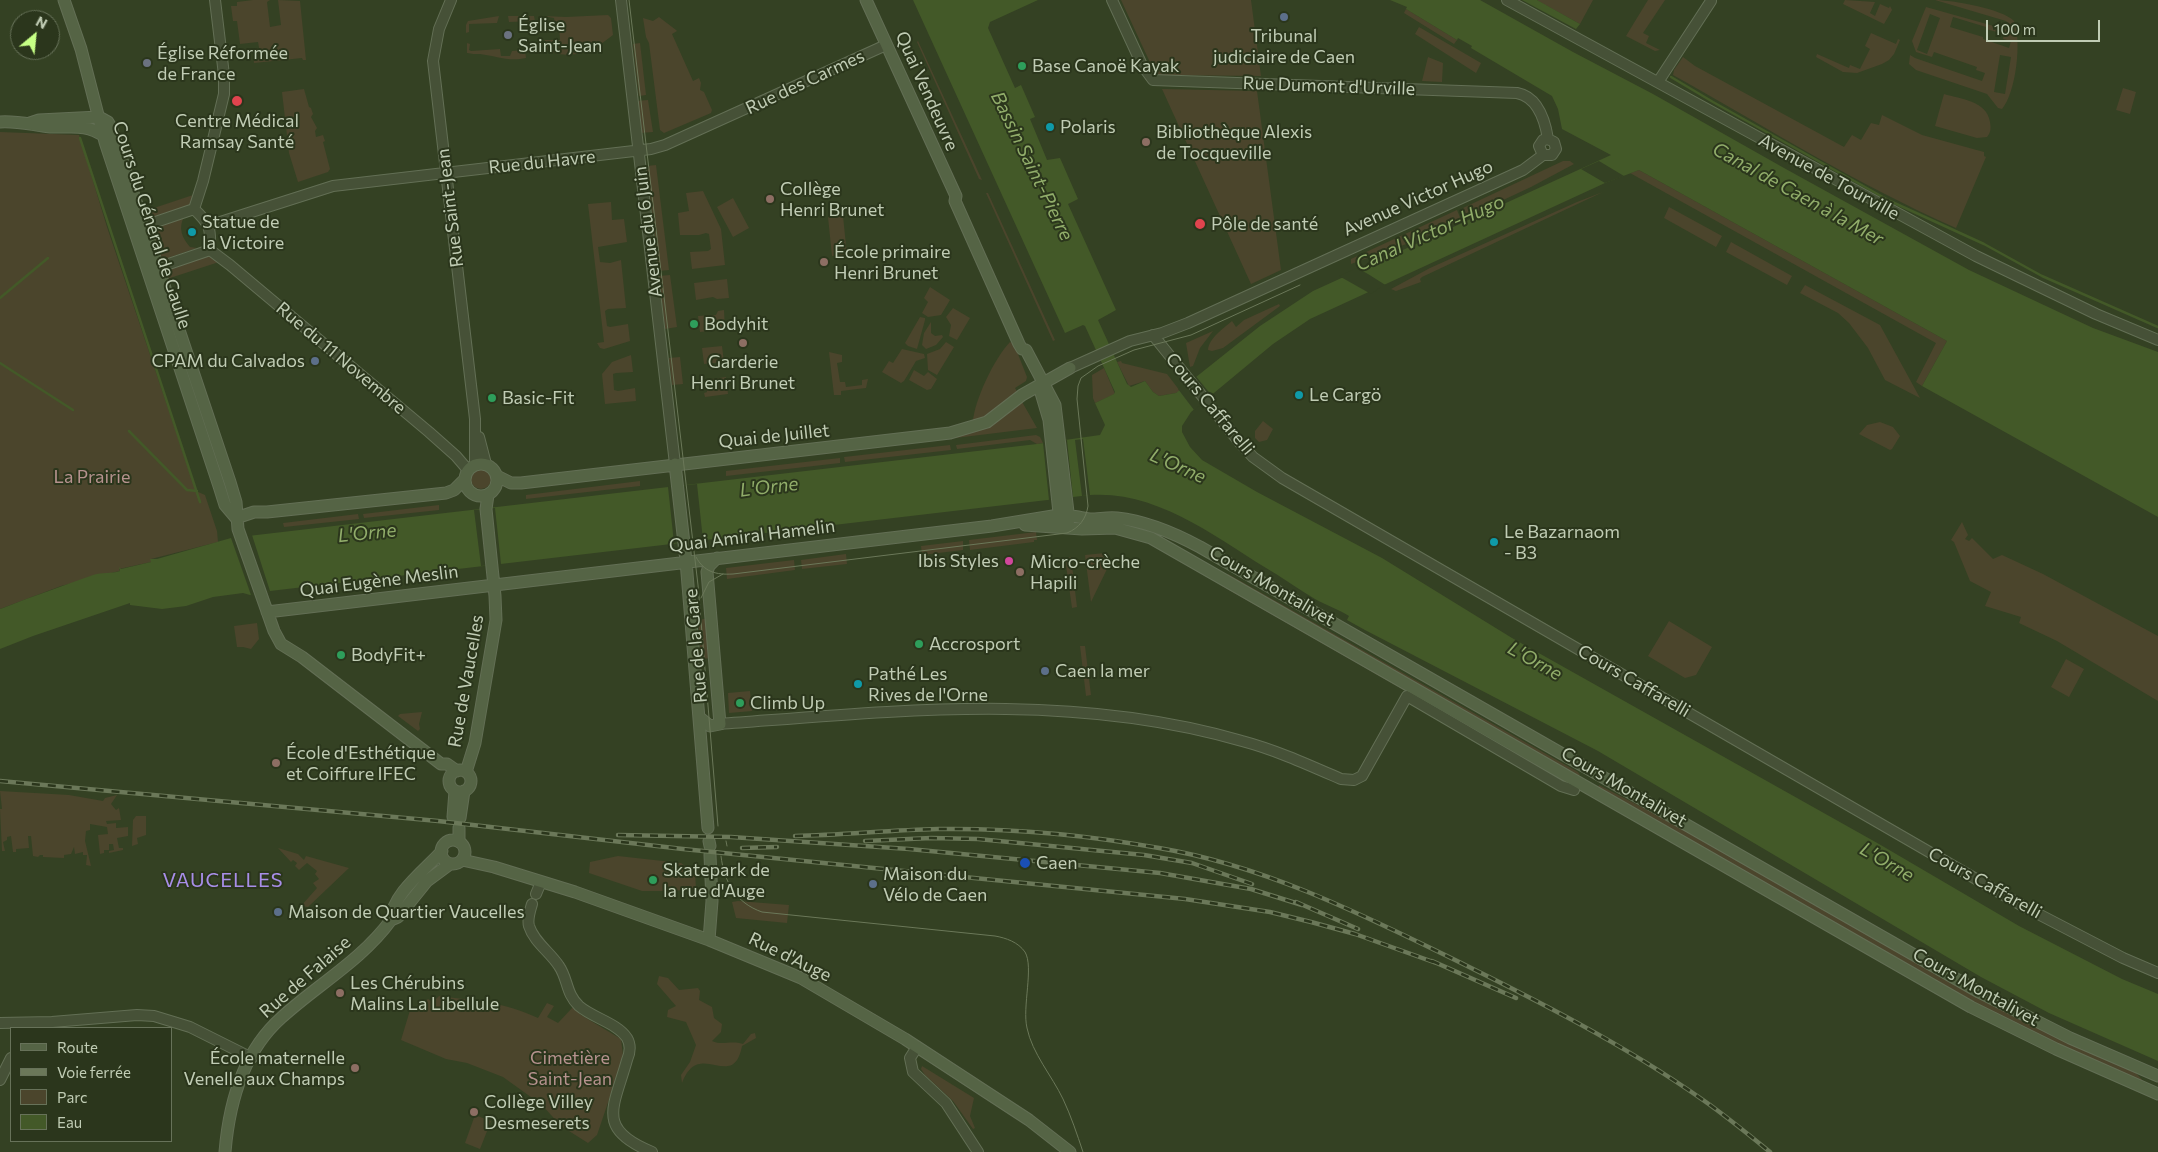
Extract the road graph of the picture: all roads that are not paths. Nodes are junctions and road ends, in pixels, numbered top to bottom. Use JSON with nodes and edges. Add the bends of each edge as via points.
{"nodes":[{"id":1,"x":64,"y":0,"type":"edge"},
{"id":2,"x":215,"y":0,"type":"edge"},
{"id":3,"x":451,"y":0,"type":"edge"},
{"id":4,"x":621,"y":0,"type":"edge"},
{"id":5,"x":866,"y":0,"type":"edge"},
{"id":6,"x":1112,"y":0,"type":"edge"},
{"id":7,"x":1507,"y":0,"type":"edge"},
{"id":8,"x":1711,"y":1,"type":"edge"},
{"id":9,"x":886,"y":45,"type":"junction"},
{"id":10,"x":1658,"y":82,"type":"junction"},
{"id":11,"x":99,"y":117,"type":"junction"},
{"id":12,"x":4,"y":120,"type":"edge"},
{"id":13,"x":30,"y":123,"type":"junction"},
{"id":14,"x":104,"y":136,"type":"junction"},
{"id":15,"x":1548,"y":139,"type":"joint"},
{"id":16,"x":660,"y":146,"type":"joint"},
{"id":17,"x":639,"y":151,"type":"junction"},
{"id":18,"x":446,"y":173,"type":"junction"},
{"id":19,"x":194,"y":209,"type":"junction"},
{"id":20,"x":211,"y":226,"type":"junction"},
{"id":21,"x":140,"y":227,"type":"junction"},
{"id":22,"x":210,"y":250,"type":"junction"},
{"id":23,"x":154,"y":269,"type":"junction"},
{"id":24,"x":1153,"y":335,"type":"junction"},
{"id":25,"x":2158,"y":340,"type":"edge"},
{"id":26,"x":1070,"y":368,"type":"joint"},
{"id":27,"x":1042,"y":383,"type":"junction"},
{"id":28,"x":675,"y":464,"type":"junction"},
{"id":29,"x":473,"y":469,"type":"junction"},
{"id":30,"x":497,"y":476,"type":"junction"},
{"id":31,"x":482,"y":495,"type":"junction"},
{"id":32,"x":236,"y":502,"type":"junction"},
{"id":33,"x":254,"y":512,"type":"junction"},
{"id":34,"x":236,"y":520,"type":"junction"},
{"id":35,"x":1065,"y":521,"type":"junction"},
{"id":36,"x":717,"y":558,"type":"junction"},
{"id":37,"x":686,"y":561,"type":"junction"},
{"id":38,"x":494,"y":585,"type":"junction"},
{"id":39,"x":267,"y":612,"type":"junction"},
{"id":40,"x":699,"y":717,"type":"junction"},
{"id":41,"x":715,"y":725,"type":"junction"},
{"id":42,"x":699,"y":738,"type":"junction"},
{"id":43,"x":457,"y":774,"type":"junction"},
{"id":44,"x":1574,"y":790,"type":"dead end"},
{"id":45,"x":459,"y":791,"type":"junction"},
{"id":46,"x":708,"y":828,"type":"dead end"},
{"id":47,"x":455,"y":841,"type":"junction"},
{"id":48,"x":710,"y":848,"type":"dead end"},
{"id":49,"x":442,"y":851,"type":"junction"},
{"id":50,"x":462,"y":860,"type":"junction"},
{"id":51,"x":450,"y":864,"type":"junction"},
{"id":52,"x":540,"y":882,"type":"junction"},
{"id":53,"x":536,"y":894,"type":"dead end"},
{"id":54,"x":532,"y":904,"type":"dead end"},
{"id":55,"x":392,"y":920,"type":"junction"},
{"id":56,"x":709,"y":940,"type":"junction"},
{"id":57,"x":2158,"y":973,"type":"edge"},
{"id":58,"x":0,"y":1023,"type":"edge"},
{"id":59,"x":25,"y":1025,"type":"edge"},
{"id":60,"x":917,"y":1047,"type":"junction"},
{"id":61,"x":252,"y":1058,"type":"junction"},
{"id":62,"x":10,"y":1060,"type":"edge"},
{"id":63,"x":2158,"y":1076,"type":"edge"},
{"id":64,"x":0,"y":1080,"type":"edge"},
{"id":65,"x":2158,"y":1094,"type":"edge"},
{"id":66,"x":225,"y":1152,"type":"edge"},
{"id":67,"x":652,"y":1152,"type":"edge"},
{"id":68,"x":978,"y":1152,"type":"edge"},
{"id":69,"x":1070,"y":1152,"type":"edge"}],
"edges":[{"from":1,"to":11,"type":"main road"},
{"from":2,"to":19,"type":"street","via":[[224,94]]},
{"from":3,"to":18,"type":"street","name":"Rue Saint-Jean","via":[[433,61]]},
{"from":4,"to":17,"type":"street","name":"Avenue du 6 Juin"},
{"from":5,"to":9,"type":"main road","name":"Quai Vendeuvre"},
{"from":6,"to":15,"type":"street","name":"Rue Dumont d'Urville","via":[[1142,65],[1153,80],[1520,94],[1533,101],[1544,120]]},
{"from":7,"to":10,"type":"street","name":"Avenue de Tourville"},
{"from":8,"to":10,"type":"street"},
{"from":9,"to":16,"type":"street","name":"Rue des Carmes"},
{"from":9,"to":27,"type":"main road","name":"Quai Vendeuvre","via":[[956,196],[957,206]]},
{"from":10,"to":25,"type":"street","name":"Avenue de Tourville","via":[[1914,224],[2103,317]]},
{"from":11,"to":13,"type":"main road"},
{"from":11,"to":14,"type":"main road","name":"Cours du Général de Gaulle"},
{"from":11,"to":21,"type":"main road","name":"Cours du Général de Gaulle","via":[[111,127]]},
{"from":12,"to":13,"type":"main road"},
{"from":13,"to":14,"type":"main road","via":[[84,127]]},
{"from":14,"to":21,"type":"main road","name":"Cours du Général de Gaulle"},
{"from":15,"to":24,"type":"street","name":"Avenue Victor Hugo","via":[[1554,142],[1556,149],[1552,155],[1543,155],[1523,170],[1188,323]]},
{"from":16,"to":17,"type":"street","name":"Rue du Havre"},
{"from":17,"to":18,"type":"street","name":"Rue du Havre"},
{"from":17,"to":28,"type":"street","name":"Avenue du 6 Juin"},
{"from":18,"to":20,"type":"street","name":"Rue du Havre","via":[[333,186]]},
{"from":18,"to":29,"type":"street","name":"Rue Saint-Jean","via":[[474,419]]},
{"from":19,"to":20,"type":"street"},
{"from":19,"to":21,"type":"street"},
{"from":20,"to":22,"type":"street"},
{"from":21,"to":23,"type":"main road","name":"Cours du Général de Gaulle"},
{"from":22,"to":23,"type":"street"},
{"from":22,"to":29,"type":"street","name":"Rue du 11 Novembre"},
{"from":23,"to":32,"type":"main road","name":"Cours du Général de Gaulle"},
{"from":23,"to":34,"type":"main road","name":"Cours du Général de Gaulle","via":[[220,490]]},
{"from":24,"to":26,"type":"street","name":"Avenue Victor Hugo","via":[[1136,339]]},
{"from":24,"to":57,"type":"street","name":"Cours Caffarelli","via":[[1240,443],[1282,478],[2021,905]]},
{"from":26,"to":27,"type":"main road"},
{"from":27,"to":28,"type":"main road","name":"Quai de Juillet","via":[[1022,394],[994,418],[962,431]]},
{"from":27,"to":35,"type":"main road","name":"Quai Vendeuvre","via":[[1055,405],[1055,442]]},
{"from":28,"to":30,"type":"main road","name":"Quai de Juillet","via":[[521,483],[511,483]]},
{"from":28,"to":37,"type":"main road","name":"Rue de la Gare"},
{"from":29,"to":30,"type":"main road","via":[[492,468]]},
{"from":29,"to":31,"type":"main road","via":[[467,488]]},
{"from":29,"to":33,"type":"main road","via":[[454,490],[446,493]]},
{"from":30,"to":31,"type":"main road","via":[[497,486]]},
{"from":31,"to":38,"type":"main road","name":"Rue de Vaucelles","via":[[480,503],[486,509]]},
{"from":32,"to":33,"type":"main road"},
{"from":32,"to":34,"type":"main road","name":"Cours du Général de Gaulle"},
{"from":33,"to":34,"type":"main road"},
{"from":34,"to":39,"type":"main road"},
{"from":35,"to":36,"type":"main road","name":"Quai Amiral Hamelin","via":[[1028,519]]},
{"from":35,"to":63,"type":"main road","name":"Cours Montalivet","via":[[1128,520],[1184,539],[1980,992],[2070,1038]]},
{"from":35,"to":65,"type":"main road","name":"Cours Montalivet","via":[[1116,528],[1151,538],[1971,1007]]},
{"from":36,"to":37,"type":"main road","name":"Quai Amiral Hamelin"},
{"from":36,"to":41,"type":"main road","name":"Rue de la Gare","via":[[707,572]]},
{"from":37,"to":38,"type":"main road","name":"Quai Amiral Hamelin"},
{"from":37,"to":40,"type":"main road","name":"Rue de la Gare"},
{"from":38,"to":39,"type":"main road","name":"Quai Eugène Meslin"},
{"from":38,"to":43,"type":"main road","name":"Rue de Vaucelles","via":[[495,629],[475,743]]},
{"from":39,"to":43,"type":"main road","via":[[274,631],[302,657]]},
{"from":40,"to":41,"type":"main road","name":"Rue de la Gare"},
{"from":40,"to":42,"type":"main road","name":"Rue de la Gare"},
{"from":41,"to":42,"type":"main road","name":"Rue de la Gare"},
{"from":41,"to":44,"type":"street","name":"Cours Montalivet","via":[[944,708],[998,708],[1113,716],[1220,734],[1350,781],[1366,770],[1407,696],[1561,786]]},
{"from":42,"to":46,"type":"main road","name":"Rue de la Gare"},
{"from":43,"to":45,"type":"main road","via":[[450,786]]},
{"from":43,"to":45,"type":"main road","name":"Rue de Vaucelles","via":[[470,781],[468,788]]},
{"from":45,"to":47,"type":"main road"},
{"from":47,"to":49,"type":"main road","via":[[444,845]]},
{"from":47,"to":50,"type":"main road","via":[[465,851]]},
{"from":48,"to":56,"type":"main road","via":[[712,900]]},
{"from":49,"to":51,"type":"main road"},
{"from":49,"to":55,"type":"main road","name":"Rue de Falaise","via":[[406,888],[392,913]]},
{"from":50,"to":51,"type":"main road"},
{"from":50,"to":52,"type":"main road","name":"Rue d'Auge"},
{"from":51,"to":55,"type":"main road","name":"Rue de Falaise","via":[[426,881],[398,917]]},
{"from":52,"to":53,"type":"street"},
{"from":52,"to":56,"type":"main road","name":"Rue d'Auge"},
{"from":54,"to":67,"type":"street","via":[[528,922],[531,932],[558,965],[572,997],[583,1009],[622,1033],[628,1041],[629,1054],[613,1108],[616,1128],[629,1140]]},
{"from":55,"to":61,"type":"main road","name":"Rue de Falaise","via":[[356,958],[279,1019]]},
{"from":56,"to":60,"type":"main road","name":"Rue d'Auge","via":[[801,978]]},
{"from":58,"to":59,"type":"street"},
{"from":59,"to":61,"type":"street","via":[[137,1015],[161,1017],[190,1027]]},
{"from":60,"to":68,"type":"street","via":[[910,1058],[913,1072],[946,1102]]},
{"from":60,"to":69,"type":"main road","name":"Rue d'Auge","via":[[1029,1120]]},
{"from":61,"to":66,"type":"main road","name":"Rue de Falaise","via":[[233,1100]]},
{"from":62,"to":64,"type":"street"}]}
